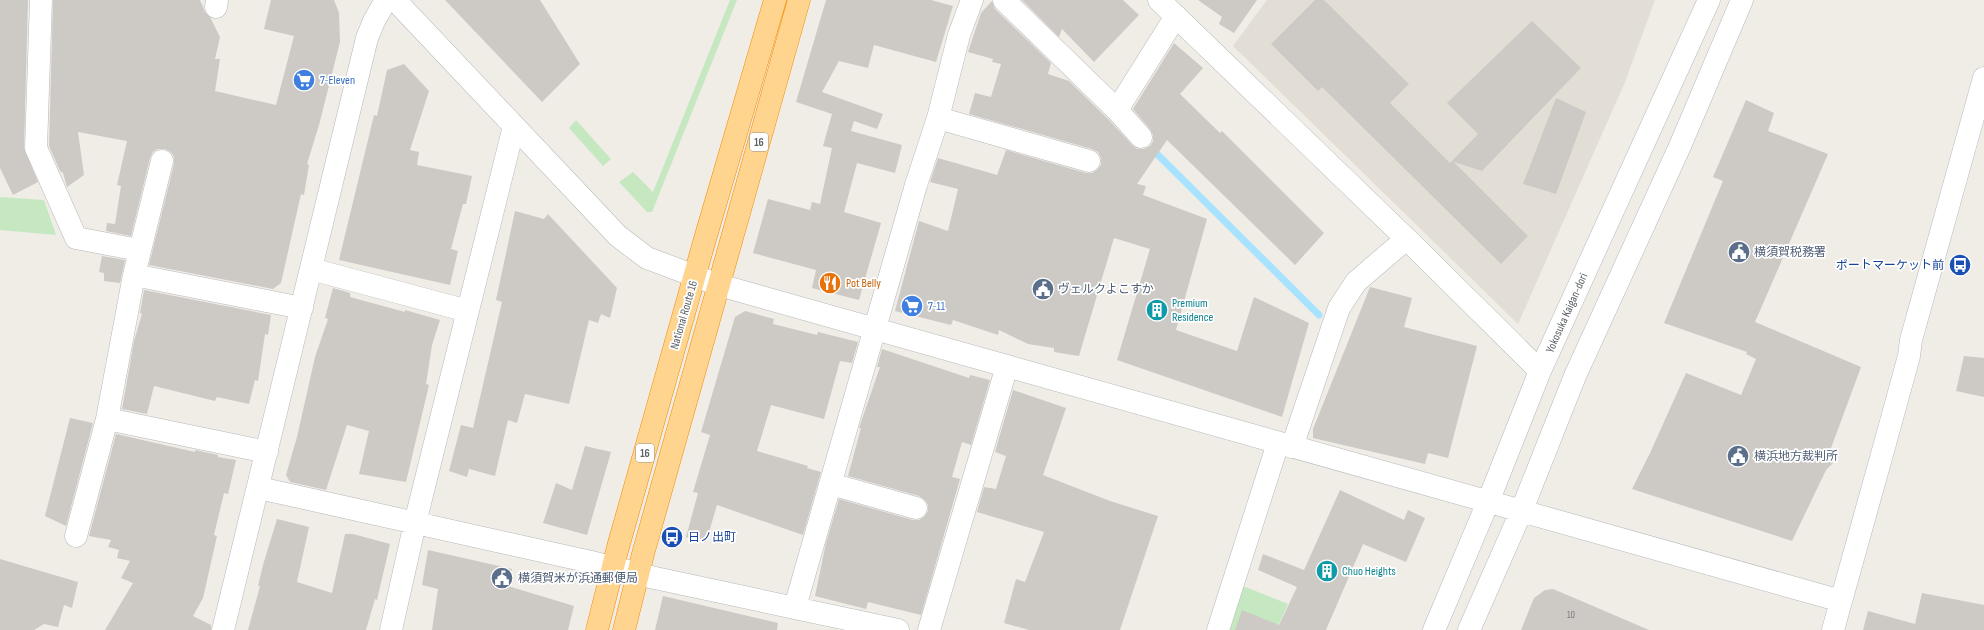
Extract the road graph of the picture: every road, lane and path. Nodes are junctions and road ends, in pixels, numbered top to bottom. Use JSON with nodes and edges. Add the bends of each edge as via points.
{"nodes":[{"id":1,"x":41,"y":0,"type":"edge"},
{"id":2,"x":386,"y":0,"type":"edge"},
{"id":3,"x":395,"y":0,"type":"edge"},
{"id":4,"x":774,"y":0,"type":"edge"},
{"id":5,"x":799,"y":0,"type":"edge"},
{"id":6,"x":972,"y":0,"type":"edge"},
{"id":7,"x":1004,"y":0,"type":"edge"},
{"id":8,"x":1159,"y":0,"type":"edge"},
{"id":9,"x":1709,"y":0,"type":"edge"},
{"id":10,"x":1742,"y":0,"type":"edge"},
{"id":11,"x":1176,"y":16,"type":"junction"},
{"id":12,"x":1984,"y":78,"type":"edge"},
{"id":13,"x":1117,"y":110,"type":"junction"},
{"id":14,"x":938,"y":118,"type":"junction"},
{"id":15,"x":514,"y":126,"type":"junction"},
{"id":16,"x":1141,"y":137,"type":"dead end"},
{"id":17,"x":162,"y":161,"type":"dead end"},
{"id":18,"x":1089,"y":161,"type":"dead end"},
{"id":19,"x":1406,"y":239,"type":"junction"},
{"id":20,"x":140,"y":250,"type":"junction"},
{"id":21,"x":311,"y":269,"type":"junction"},
{"id":22,"x":134,"y":275,"type":"junction"},
{"id":23,"x":695,"y":276,"type":"junction"},
{"id":24,"x":719,"y":285,"type":"junction"},
{"id":25,"x":302,"y":308,"type":"junction"},
{"id":26,"x":468,"y":311,"type":"junction"},
{"id":27,"x":876,"y":330,"type":"junction"},
{"id":28,"x":1007,"y":366,"type":"junction"},
{"id":29,"x":1540,"y":372,"type":"junction"},
{"id":30,"x":107,"y":420,"type":"junction"},
{"id":31,"x":1285,"y":445,"type":"junction"},
{"id":32,"x":267,"y":452,"type":"junction"},
{"id":33,"x":831,"y":484,"type":"junction"},
{"id":34,"x":259,"y":488,"type":"junction"},
{"id":35,"x":1488,"y":502,"type":"junction"},
{"id":36,"x":916,"y":508,"type":"dead end"},
{"id":37,"x":1521,"y":512,"type":"junction"},
{"id":38,"x":415,"y":524,"type":"junction"},
{"id":39,"x":76,"y":536,"type":"dead end"},
{"id":40,"x":613,"y":567,"type":"junction"},
{"id":41,"x":638,"y":574,"type":"junction"},
{"id":42,"x":1841,"y":602,"type":"junction"},
{"id":43,"x":796,"y":607,"type":"junction"},
{"id":44,"x":223,"y":630,"type":"edge"},
{"id":45,"x":391,"y":630,"type":"edge"},
{"id":46,"x":597,"y":630,"type":"edge"},
{"id":47,"x":624,"y":630,"type":"edge"},
{"id":48,"x":898,"y":630,"type":"edge"},
{"id":49,"x":929,"y":630,"type":"edge"},
{"id":50,"x":1218,"y":630,"type":"edge"},
{"id":51,"x":1434,"y":630,"type":"edge"},
{"id":52,"x":1468,"y":630,"type":"edge"},
{"id":53,"x":1833,"y":630,"type":"edge"}],
"edges":[{"from":1,"to":20,"type":"street","via":[[36,148],[76,238]]},
{"from":2,"to":21,"type":"street","via":[[367,38]]},
{"from":3,"to":15,"type":"street"},
{"from":4,"to":23,"type":"highway","name":"National Route 16","number":"16"},
{"from":5,"to":24,"type":"highway","name":"National Route 16","number":"16"},
{"from":6,"to":14,"type":"street","via":[[958,35]]},
{"from":7,"to":13,"type":"street"},
{"from":8,"to":11,"type":"street"},
{"from":9,"to":29,"type":"street","name":"Yokosuka Kaigan-dori"},
{"from":10,"to":37,"type":"street","via":[[1680,146],[1575,376]]},
{"from":11,"to":13,"type":"street"},
{"from":11,"to":19,"type":"street"},
{"from":12,"to":42,"type":"street"},
{"from":13,"to":16,"type":"street"},
{"from":14,"to":18,"type":"street"},
{"from":14,"to":27,"type":"street","via":[[916,185]]},
{"from":15,"to":23,"type":"street","via":[[630,247],[647,258]]},
{"from":15,"to":26,"type":"street"},
{"from":17,"to":20,"type":"street"},
{"from":19,"to":29,"type":"street"},
{"from":19,"to":31,"type":"street","via":[[1356,282],[1339,308]]},
{"from":20,"to":22,"type":"street"},
{"from":21,"to":25,"type":"street"},
{"from":21,"to":26,"type":"street"},
{"from":22,"to":25,"type":"street"},
{"from":22,"to":30,"type":"street"},
{"from":23,"to":24,"type":"street"},
{"from":23,"to":40,"type":"highway","name":"National Route 16","number":"16"},
{"from":24,"to":27,"type":"street"},
{"from":24,"to":41,"type":"highway","name":"National Route 16","number":"16"},
{"from":25,"to":32,"type":"street"},
{"from":26,"to":38,"type":"street"},
{"from":27,"to":28,"type":"street"},
{"from":27,"to":33,"type":"street"},
{"from":28,"to":31,"type":"street"},
{"from":28,"to":49,"type":"street"},
{"from":29,"to":35,"type":"street","name":"Yokosuka Kaigan-dori"},
{"from":30,"to":32,"type":"street"},
{"from":30,"to":39,"type":"street"},
{"from":31,"to":35,"type":"street"},
{"from":31,"to":50,"type":"street"},
{"from":32,"to":34,"type":"street"},
{"from":33,"to":36,"type":"street"},
{"from":33,"to":43,"type":"street"},
{"from":34,"to":38,"type":"street"},
{"from":34,"to":44,"type":"street"},
{"from":35,"to":37,"type":"street"},
{"from":35,"to":51,"type":"street","name":"Yokosuka Kaigan-dori"},
{"from":37,"to":42,"type":"street"},
{"from":37,"to":52,"type":"street"},
{"from":38,"to":40,"type":"street"},
{"from":38,"to":45,"type":"street"},
{"from":40,"to":41,"type":"street"},
{"from":40,"to":46,"type":"highway","name":"National Route 16","number":"16"},
{"from":41,"to":43,"type":"street"},
{"from":41,"to":47,"type":"highway","name":"National Route 16","number":"16"},
{"from":42,"to":53,"type":"street"},
{"from":43,"to":48,"type":"street"}]}
